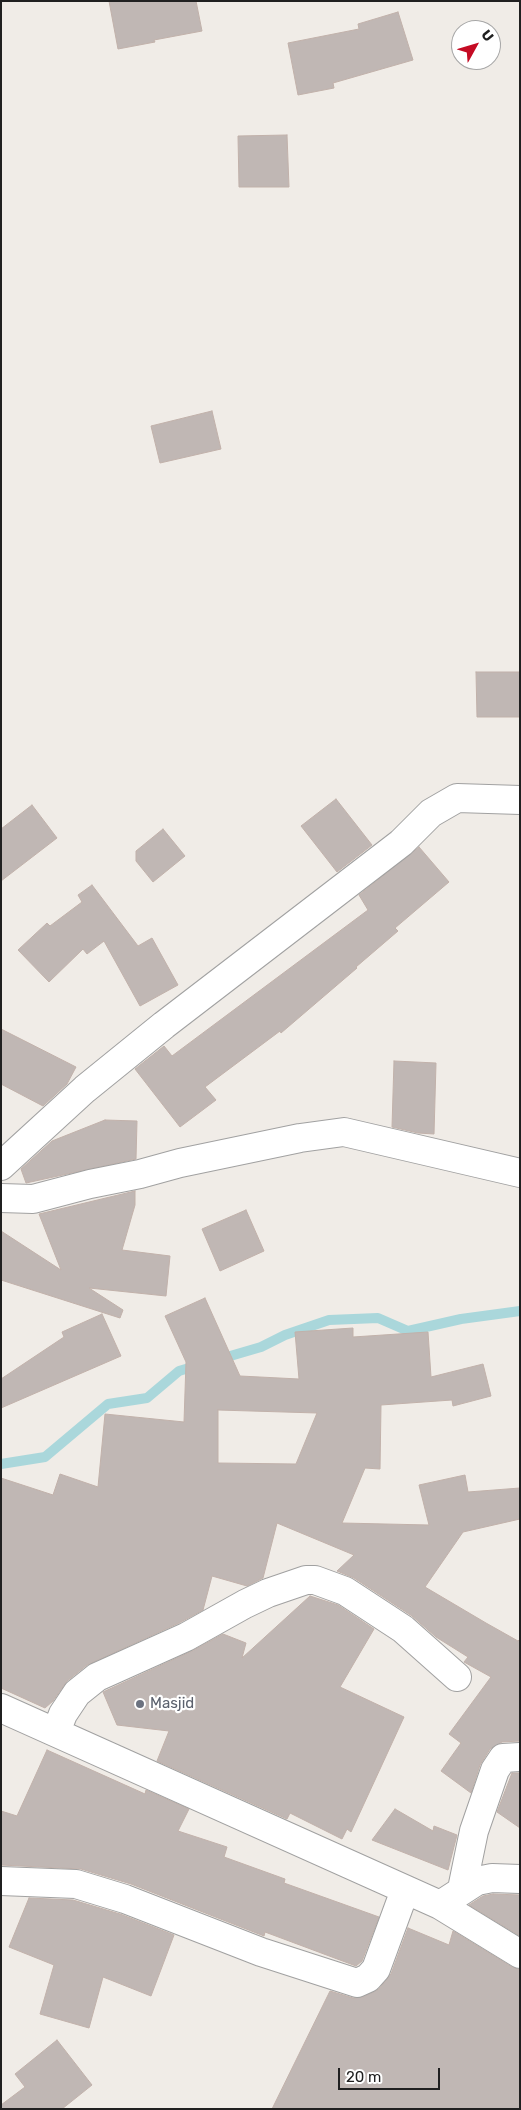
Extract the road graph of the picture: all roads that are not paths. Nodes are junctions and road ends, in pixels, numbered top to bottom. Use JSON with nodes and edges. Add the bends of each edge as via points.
{"nodes":[{"id":1,"x":520,"y":800,"type":"edge"},
{"id":2,"x":1,"y":1166,"type":"edge"},
{"id":3,"x":520,"y":1173,"type":"edge"},
{"id":4,"x":1,"y":1198,"type":"edge"},
{"id":5,"x":457,"y":1677,"type":"dead end"},
{"id":6,"x":1,"y":1708,"type":"edge"},
{"id":7,"x":56,"y":1732,"type":"junction"},
{"id":8,"x":520,"y":1757,"type":"edge"},
{"id":9,"x":520,"y":1879,"type":"edge"},
{"id":10,"x":1,"y":1881,"type":"edge"},
{"id":11,"x":462,"y":1889,"type":"junction"},
{"id":12,"x":405,"y":1890,"type":"junction"},
{"id":13,"x":440,"y":1905,"type":"junction"},
{"id":14,"x":520,"y":1954,"type":"edge"}],
"edges":[{"from":1,"to":2,"type":"street","via":[[457,798],[431,812],[401,843],[85,1089]]},
{"from":3,"to":4,"type":"street","via":[[344,1132],[180,1163],[33,1198]]},
{"from":5,"to":7,"type":"street","via":[[403,1629],[345,1591],[306,1580],[260,1597],[186,1637],[96,1677],[77,1693]]},
{"from":6,"to":7,"type":"street"},
{"from":7,"to":12,"type":"street"},
{"from":8,"to":11,"type":"street","via":[[503,1758],[494,1770],[474,1831]]},
{"from":9,"to":11,"type":"street","via":[[492,1878]]},
{"from":10,"to":12,"type":"street","via":[[76,1884],[261,1952],[357,1983],[376,1969]]},
{"from":11,"to":13,"type":"street"},
{"from":12,"to":13,"type":"street"},
{"from":13,"to":14,"type":"street"}]}
